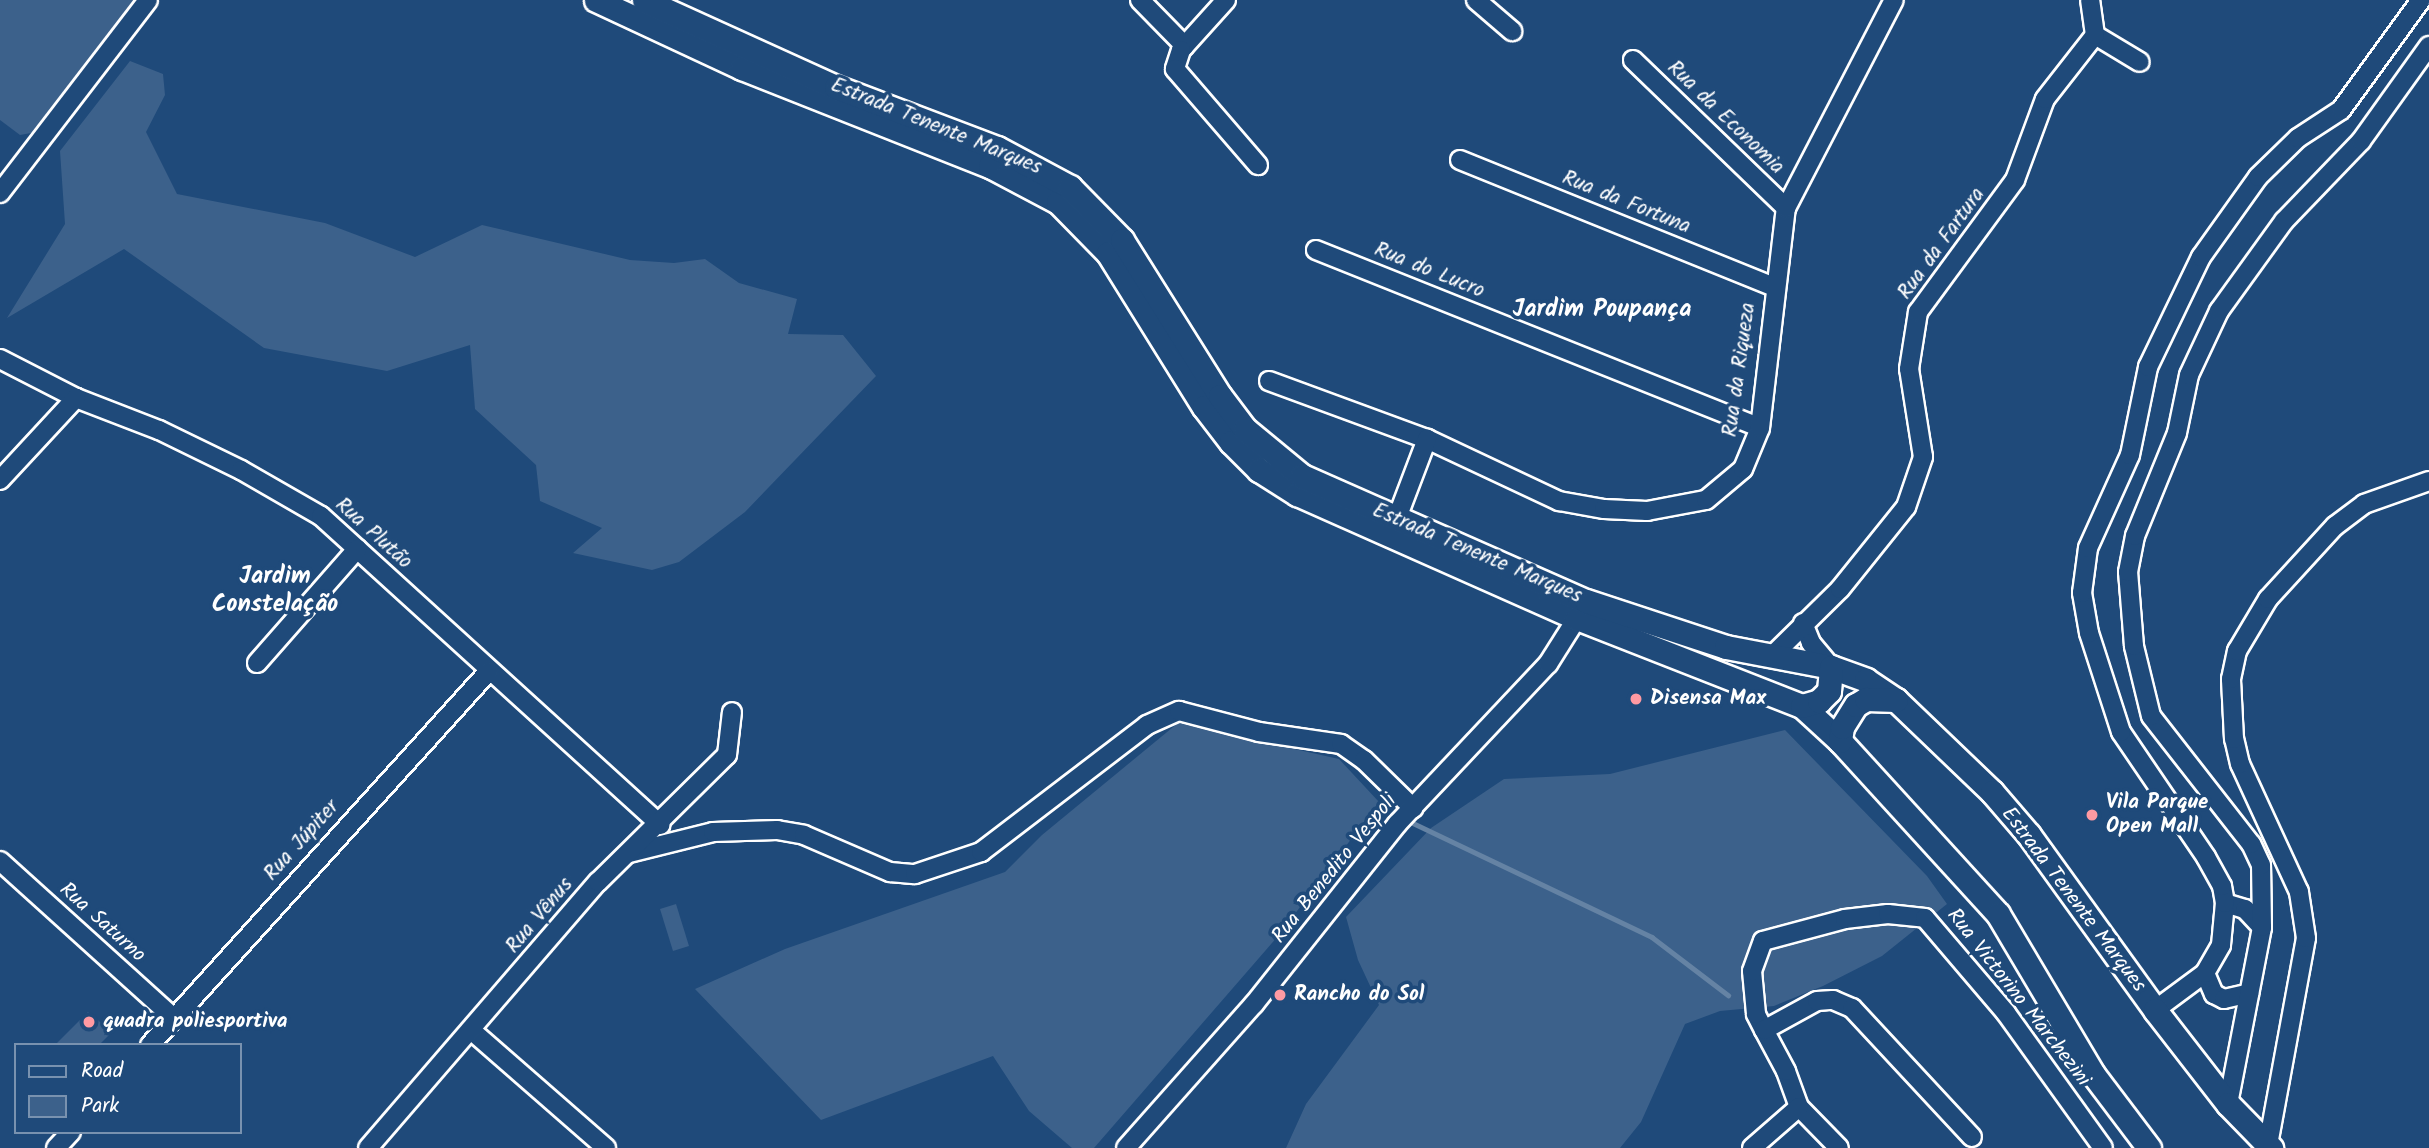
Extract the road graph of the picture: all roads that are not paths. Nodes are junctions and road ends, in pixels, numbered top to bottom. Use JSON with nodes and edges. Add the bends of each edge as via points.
{"nodes":[{"id":1,"x":148,"y":0,"type":"edge"},
{"id":2,"x":596,"y":0,"type":"edge"},
{"id":3,"x":644,"y":0,"type":"edge"},
{"id":4,"x":1140,"y":0,"type":"edge"},
{"id":5,"x":1226,"y":0,"type":"edge"},
{"id":6,"x":1476,"y":0,"type":"edge"},
{"id":7,"x":1894,"y":0,"type":"edge"},
{"id":8,"x":2090,"y":0,"type":"edge"},
{"id":9,"x":2421,"y":0,"type":"edge"},
{"id":10,"x":1512,"y":31,"type":"dead end"},
{"id":11,"x":2095,"y":35,"type":"junction"},
{"id":12,"x":1185,"y":46,"type":"junction"},
{"id":13,"x":2429,"y":46,"type":"edge"},
{"id":14,"x":1633,"y":60,"type":"dead end"},
{"id":15,"x":2140,"y":62,"type":"dead end"},
{"id":16,"x":1460,"y":160,"type":"dead end"},
{"id":17,"x":1258,"y":165,"type":"dead end"},
{"id":18,"x":0,"y":193,"type":"edge"},
{"id":19,"x":1786,"y":208,"type":"junction"},
{"id":20,"x":1316,"y":250,"type":"dead end"},
{"id":21,"x":1774,"y":287,"type":"junction"},
{"id":22,"x":0,"y":359,"type":"edge"},
{"id":23,"x":1269,"y":381,"type":"dead end"},
{"id":24,"x":76,"y":398,"type":"junction"},
{"id":25,"x":1760,"y":428,"type":"junction"},
{"id":26,"x":1427,"y":439,"type":"junction"},
{"id":27,"x":0,"y":480,"type":"edge"},
{"id":28,"x":2429,"y":481,"type":"edge"},
{"id":29,"x":1397,"y":518,"type":"junction"},
{"id":30,"x":357,"y":549,"type":"junction"},
{"id":31,"x":1577,"y":618,"type":"junction"},
{"id":32,"x":1803,"y":622,"type":"junction"},
{"id":33,"x":1772,"y":656,"type":"junction"},
{"id":34,"x":257,"y":663,"type":"dead end"},
{"id":35,"x":1831,"y":667,"type":"junction"},
{"id":36,"x":489,"y":671,"type":"junction"},
{"id":37,"x":1772,"y":692,"type":"junction"},
{"id":38,"x":1896,"y":700,"type":"junction"},
{"id":39,"x":1802,"y":706,"type":"junction"},
{"id":40,"x":732,"y":712,"type":"dead end"},
{"id":41,"x":1840,"y":741,"type":"junction"},
{"id":42,"x":1413,"y":807,"type":"junction"},
{"id":43,"x":660,"y":825,"type":"junction"},
{"id":44,"x":629,"y":853,"type":"junction"},
{"id":45,"x":0,"y":861,"type":"edge"},
{"id":46,"x":2225,"y":903,"type":"junction"},
{"id":47,"x":2262,"y":927,"type":"junction"},
{"id":48,"x":2205,"y":973,"type":"junction"},
{"id":49,"x":2249,"y":993,"type":"junction"},
{"id":50,"x":2155,"y":1010,"type":"junction"},
{"id":51,"x":174,"y":1018,"type":"junction"},
{"id":52,"x":1764,"y":1030,"type":"junction"},
{"id":53,"x":472,"y":1031,"type":"junction"},
{"id":54,"x":152,"y":1043,"type":"edge"},
{"id":55,"x":2228,"y":1104,"type":"junction"},
{"id":56,"x":1799,"y":1107,"type":"junction"},
{"id":57,"x":69,"y":1134,"type":"edge"},
{"id":58,"x":1972,"y":1137,"type":"dead end"},
{"id":59,"x":2270,"y":1147,"type":"edge"},
{"id":60,"x":56,"y":1148,"type":"edge"},
{"id":61,"x":368,"y":1148,"type":"edge"},
{"id":62,"x":606,"y":1148,"type":"edge"},
{"id":63,"x":1126,"y":1148,"type":"edge"},
{"id":64,"x":1752,"y":1148,"type":"edge"},
{"id":65,"x":1839,"y":1148,"type":"edge"},
{"id":66,"x":2103,"y":1148,"type":"edge"},
{"id":67,"x":2149,"y":1148,"type":"edge"}],
"edges":[{"from":1,"to":18,"type":"street"},
{"from":2,"to":31,"type":"main road","name":"Estrada Tenente Marques","via":[[742,68],[1033,186],[1058,202],[1108,253],[1204,407],[1259,470],[1307,499]]},
{"from":3,"to":29,"type":"main road","name":"Estrada Tenente Marques","via":[[835,87],[997,148],[1070,187],[1122,240],[1220,397],[1257,443],[1302,476]]},
{"from":4,"to":12,"type":"street"},
{"from":5,"to":12,"type":"street"},
{"from":6,"to":10,"type":"street"},
{"from":7,"to":19,"type":"street","name":"Rua da Riqueza"},
{"from":8,"to":11,"type":"street"},
{"from":9,"to":46,"type":"street","via":[[2341,110],[2298,138],[2258,177],[2201,257],[2152,358],[2130,455],[2088,548],[2082,593],[2089,633],[2121,732],[2207,857]]},
{"from":11,"to":15,"type":"street"},
{"from":11,"to":32,"type":"street","name":"Rua da Fartura","via":[[2045,99],[2015,180],[2000,204],[1969,239],[1918,312],[1909,369],[1923,457],[1906,507],[1840,589]]},
{"from":12,"to":17,"type":"street","via":[[1175,69]]},
{"from":13,"to":47,"type":"street","via":[[2361,141],[2284,220],[2219,311],[2189,375],[2177,433],[2135,536],[2128,572],[2136,657],[2151,716],[2251,844],[2261,865]]},
{"from":14,"to":19,"type":"street","name":"Rua da Economia"},
{"from":16,"to":21,"type":"street","name":"Rua da Fortuna"},
{"from":19,"to":21,"type":"street","name":"Rua da Riqueza"},
{"from":20,"to":25,"type":"street","name":"Rua do Lucro"},
{"from":21,"to":25,"type":"street","name":"Rua da Riqueza"},
{"from":22,"to":24,"type":"street","name":"Rua Plutão"},
{"from":23,"to":26,"type":"street","name":"Rua da Riqueza"},
{"from":24,"to":27,"type":"street"},
{"from":24,"to":30,"type":"street","name":"Rua Plutão","via":[[159,430],[287,494]]},
{"from":25,"to":26,"type":"street","name":"Rua da Riqueza","via":[[1732,483],[1706,500],[1647,510],[1604,509],[1559,500]]},
{"from":26,"to":29,"type":"street"},
{"from":28,"to":59,"type":"street","via":[[2364,504],[2335,526],[2268,599],[2237,651],[2231,679],[2240,764],[2299,892],[2306,938]]},
{"from":29,"to":33,"type":"main road","name":"Estrada Tenente Marques","via":[[1586,601],[1706,641]]},
{"from":30,"to":34,"type":"street"},
{"from":30,"to":36,"type":"street","name":"Rua Plutão"},
{"from":31,"to":37,"type":"main road","name":"Estrada Tenente Marques"},
{"from":31,"to":42,"type":"street","name":"Rua Benedito Vespoli","via":[[1548,664]]},
{"from":32,"to":33,"type":"street","name":"Rua da Fartura"},
{"from":32,"to":35,"type":"street","via":[[1811,643]]},
{"from":33,"to":35,"type":"main road","name":"Estrada Tenente Marques"},
{"from":33,"to":37,"type":"main road"},
{"from":35,"to":38,"type":"main road","name":"Estrada Tenente Marques","via":[[1866,680]]},
{"from":35,"to":39,"type":"main road","via":[[1829,691],[1819,701]]},
{"from":36,"to":43,"type":"street","name":"Rua Plutão"},
{"from":36,"to":51,"type":"street","name":"Rua Júpiter"},
{"from":37,"to":39,"type":"main road","name":"Estrada Tenente Marques"},
{"from":38,"to":41,"type":"main road","via":[[1866,699],[1856,705],[1842,727]]},
{"from":38,"to":50,"type":"main road","name":"Estrada Tenente Marques","via":[[1992,792],[2029,835]]},
{"from":39,"to":41,"type":"main road","name":"Estrada Tenente Marques"},
{"from":40,"to":43,"type":"street","name":"Rua Vênus","via":[[727,755]]},
{"from":41,"to":67,"type":"main road","name":"Estrada Tenente Marques","via":[[1998,914],[2093,1074]]},
{"from":42,"to":44,"type":"street","via":[[1341,744],[1259,732],[1179,711],[1147,725],[981,852],[925,872],[890,873],[804,835],[777,830],[713,831]]},
{"from":42,"to":63,"type":"street","name":"Rua Benedito Vespoli","via":[[1254,1004]]},
{"from":43,"to":44,"type":"street","name":"Rua Vênus"},
{"from":44,"to":53,"type":"street","name":"Rua Vênus","via":[[598,882]]},
{"from":45,"to":51,"type":"street","name":"Rua Saturno"},
{"from":46,"to":47,"type":"street","via":[[2245,909]]},
{"from":46,"to":48,"type":"street","via":[[2221,945]]},
{"from":47,"to":49,"type":"street"},
{"from":48,"to":49,"type":"street","via":[[2214,993],[2224,999]]},
{"from":48,"to":50,"type":"street"},
{"from":49,"to":55,"type":"street"},
{"from":50,"to":55,"type":"main road","name":"Estrada Tenente Marques"},
{"from":51,"to":54,"type":"street","name":"Rua Júpiter"},
{"from":52,"to":56,"type":"street"},
{"from":52,"to":58,"type":"street","via":[[1817,1001],[1853,1008]]},
{"from":52,"to":66,"type":"street","name":"Rua Victorino Marchezini","via":[[1752,990],[1752,971],[1763,941],[1845,919],[1888,914],[1925,918],[2006,1013]]},
{"from":53,"to":61,"type":"street","name":"Rua Vênus"},
{"from":53,"to":62,"type":"street"},
{"from":55,"to":59,"type":"main road","name":"Estrada Tenente Marques"},
{"from":56,"to":64,"type":"street"},
{"from":56,"to":65,"type":"street"},
{"from":57,"to":60,"type":"street"}]}
